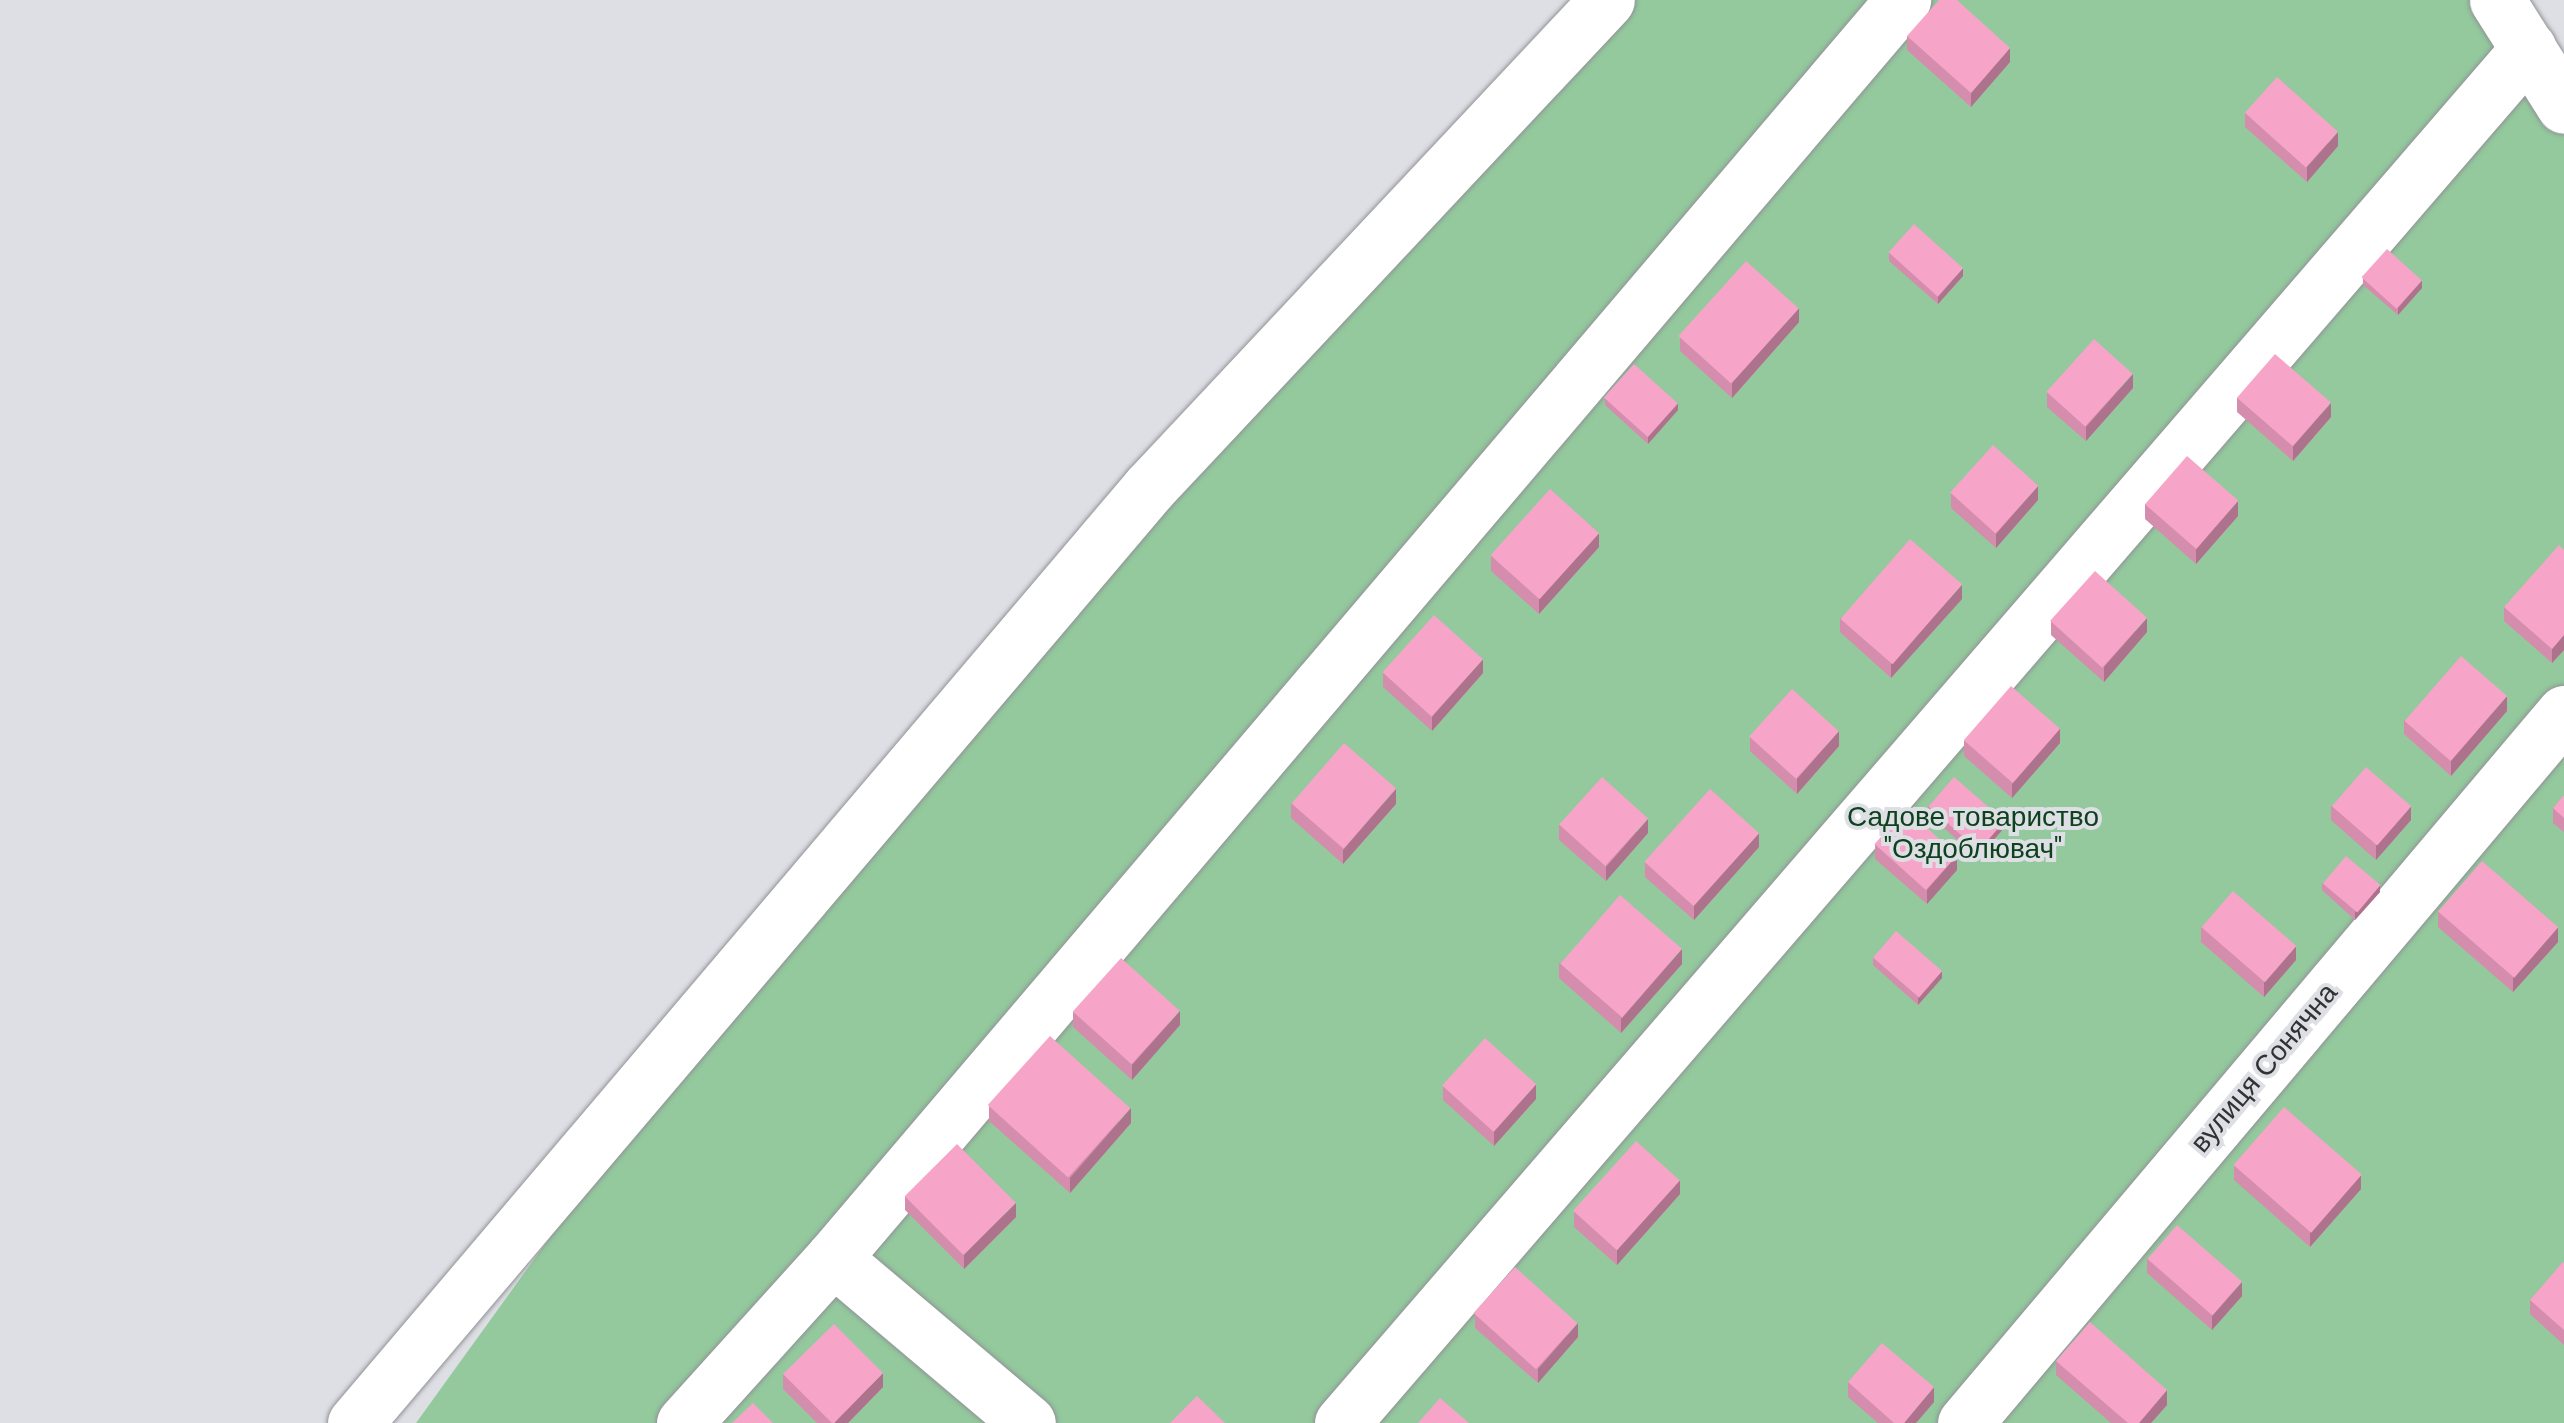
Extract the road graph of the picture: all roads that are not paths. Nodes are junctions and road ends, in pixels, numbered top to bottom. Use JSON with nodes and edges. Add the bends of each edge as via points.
{"nodes":[{"id":1,"x":1607,"y":0,"type":"edge"},
{"id":2,"x":1903,"y":0,"type":"edge"},
{"id":3,"x":2497,"y":0,"type":"edge"},
{"id":4,"x":2528,"y":48,"type":"junction"},
{"id":5,"x":2564,"y":106,"type":"edge"},
{"id":6,"x":2564,"y":713,"type":"edge"},
{"id":7,"x":832,"y":1258,"type":"junction"},
{"id":8,"x":355,"y":1423,"type":"edge"},
{"id":9,"x":684,"y":1423,"type":"edge"},
{"id":10,"x":1028,"y":1423,"type":"edge"},
{"id":11,"x":1342,"y":1423,"type":"edge"},
{"id":12,"x":1965,"y":1423,"type":"edge"}],
"edges":[{"from":1,"to":8,"type":"street","via":[[1149,488]]},
{"from":2,"to":7,"type":"street"},
{"from":3,"to":4,"type":"street"},
{"from":4,"to":5,"type":"street"},
{"from":4,"to":11,"type":"street"},
{"from":6,"to":12,"type":"street","name":"вулиця Сонячна"},
{"from":7,"to":9,"type":"street"},
{"from":7,"to":10,"type":"street"}]}
